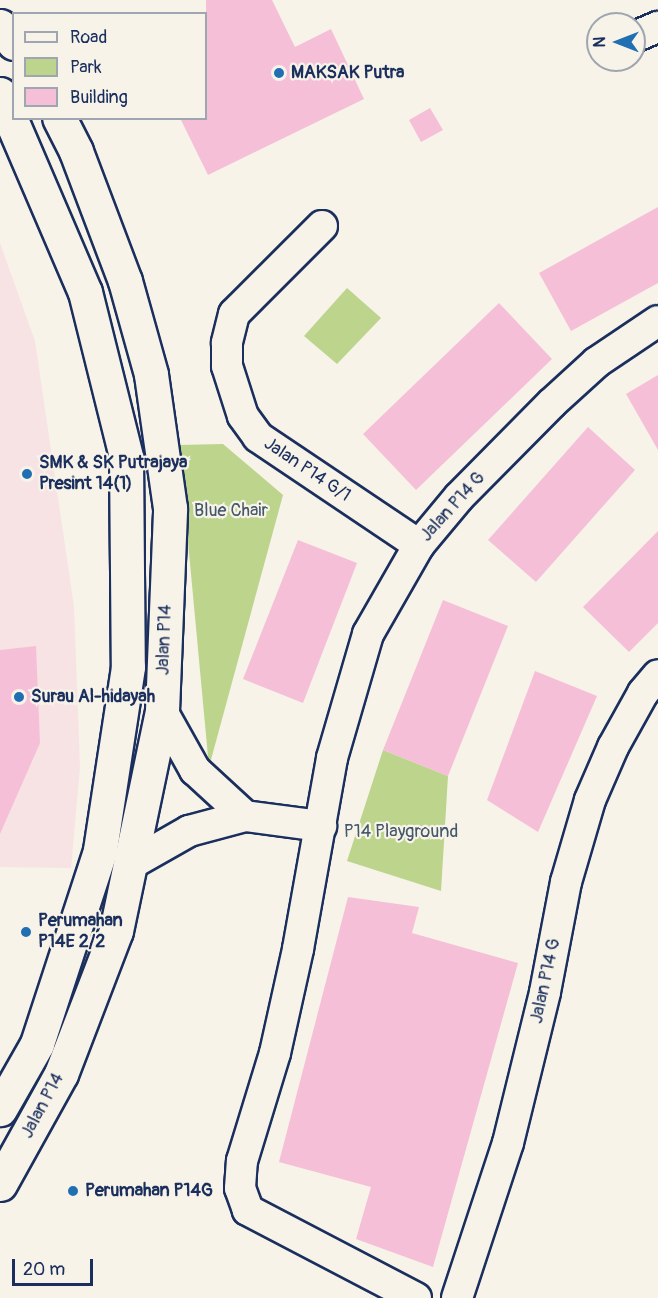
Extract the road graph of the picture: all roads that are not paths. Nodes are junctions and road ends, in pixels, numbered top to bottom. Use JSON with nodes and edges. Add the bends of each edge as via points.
{"nodes":[{"id":1,"x":0,"y":26,"type":"edge"},
{"id":2,"x":12,"y":41,"type":"edge"},
{"id":3,"x":0,"y":94,"type":"edge"},
{"id":4,"x":60,"y":120,"type":"edge"},
{"id":5,"x":322,"y":226,"type":"dead end"},
{"id":6,"x":658,"y":321,"type":"edge"},
{"id":7,"x":419,"y":545,"type":"junction"},
{"id":8,"x":658,"y":675,"type":"edge"},
{"id":9,"x":162,"y":711,"type":"junction"},
{"id":10,"x":245,"y":816,"type":"junction"},
{"id":11,"x":321,"y":826,"type":"junction"},
{"id":12,"x":131,"y":864,"type":"junction"},
{"id":13,"x":0,"y":1109,"type":"edge"},
{"id":14,"x":0,"y":1184,"type":"edge"},
{"id":15,"x":416,"y":1298,"type":"edge"},
{"id":16,"x":457,"y":1298,"type":"edge"}],
"edges":[{"from":1,"to":2,"type":"main road"},
{"from":3,"to":13,"type":"main road","name":"Jalan P14","via":[[85,292],[126,457],[128,667],[100,851],[37,1044]]},
{"from":4,"to":9,"type":"main road","name":"Jalan P14","via":[[76,151],[125,281],[151,374],[170,508]]},
{"from":5,"to":7,"type":"street","name":"Jalan P14 G/1","via":[[234,314],[227,343],[227,366],[243,416],[258,437]]},
{"from":6,"to":7,"type":"street","name":"Jalan P14 G","via":[[597,362],[552,403],[459,497]]},
{"from":7,"to":11,"type":"street","name":"Jalan P14 G","via":[[369,634],[332,758]]},
{"from":8,"to":16,"type":"street","name":"Jalan P14 G","via":[[643,693],[613,747],[590,800],[566,882],[545,992],[508,1143]]},
{"from":9,"to":10,"type":"street","via":[[195,770]]},
{"from":9,"to":12,"type":"main road","name":"Jalan P14"},
{"from":10,"to":11,"type":"street"},
{"from":10,"to":12,"type":"street","via":[[189,831]]},
{"from":11,"to":15,"type":"street","name":"Jalan P14 G","via":[[275,1053],[242,1161],[240,1188],[248,1210]]},
{"from":12,"to":14,"type":"main road","name":"Jalan P14","via":[[116,931],[61,1074]]}]}
